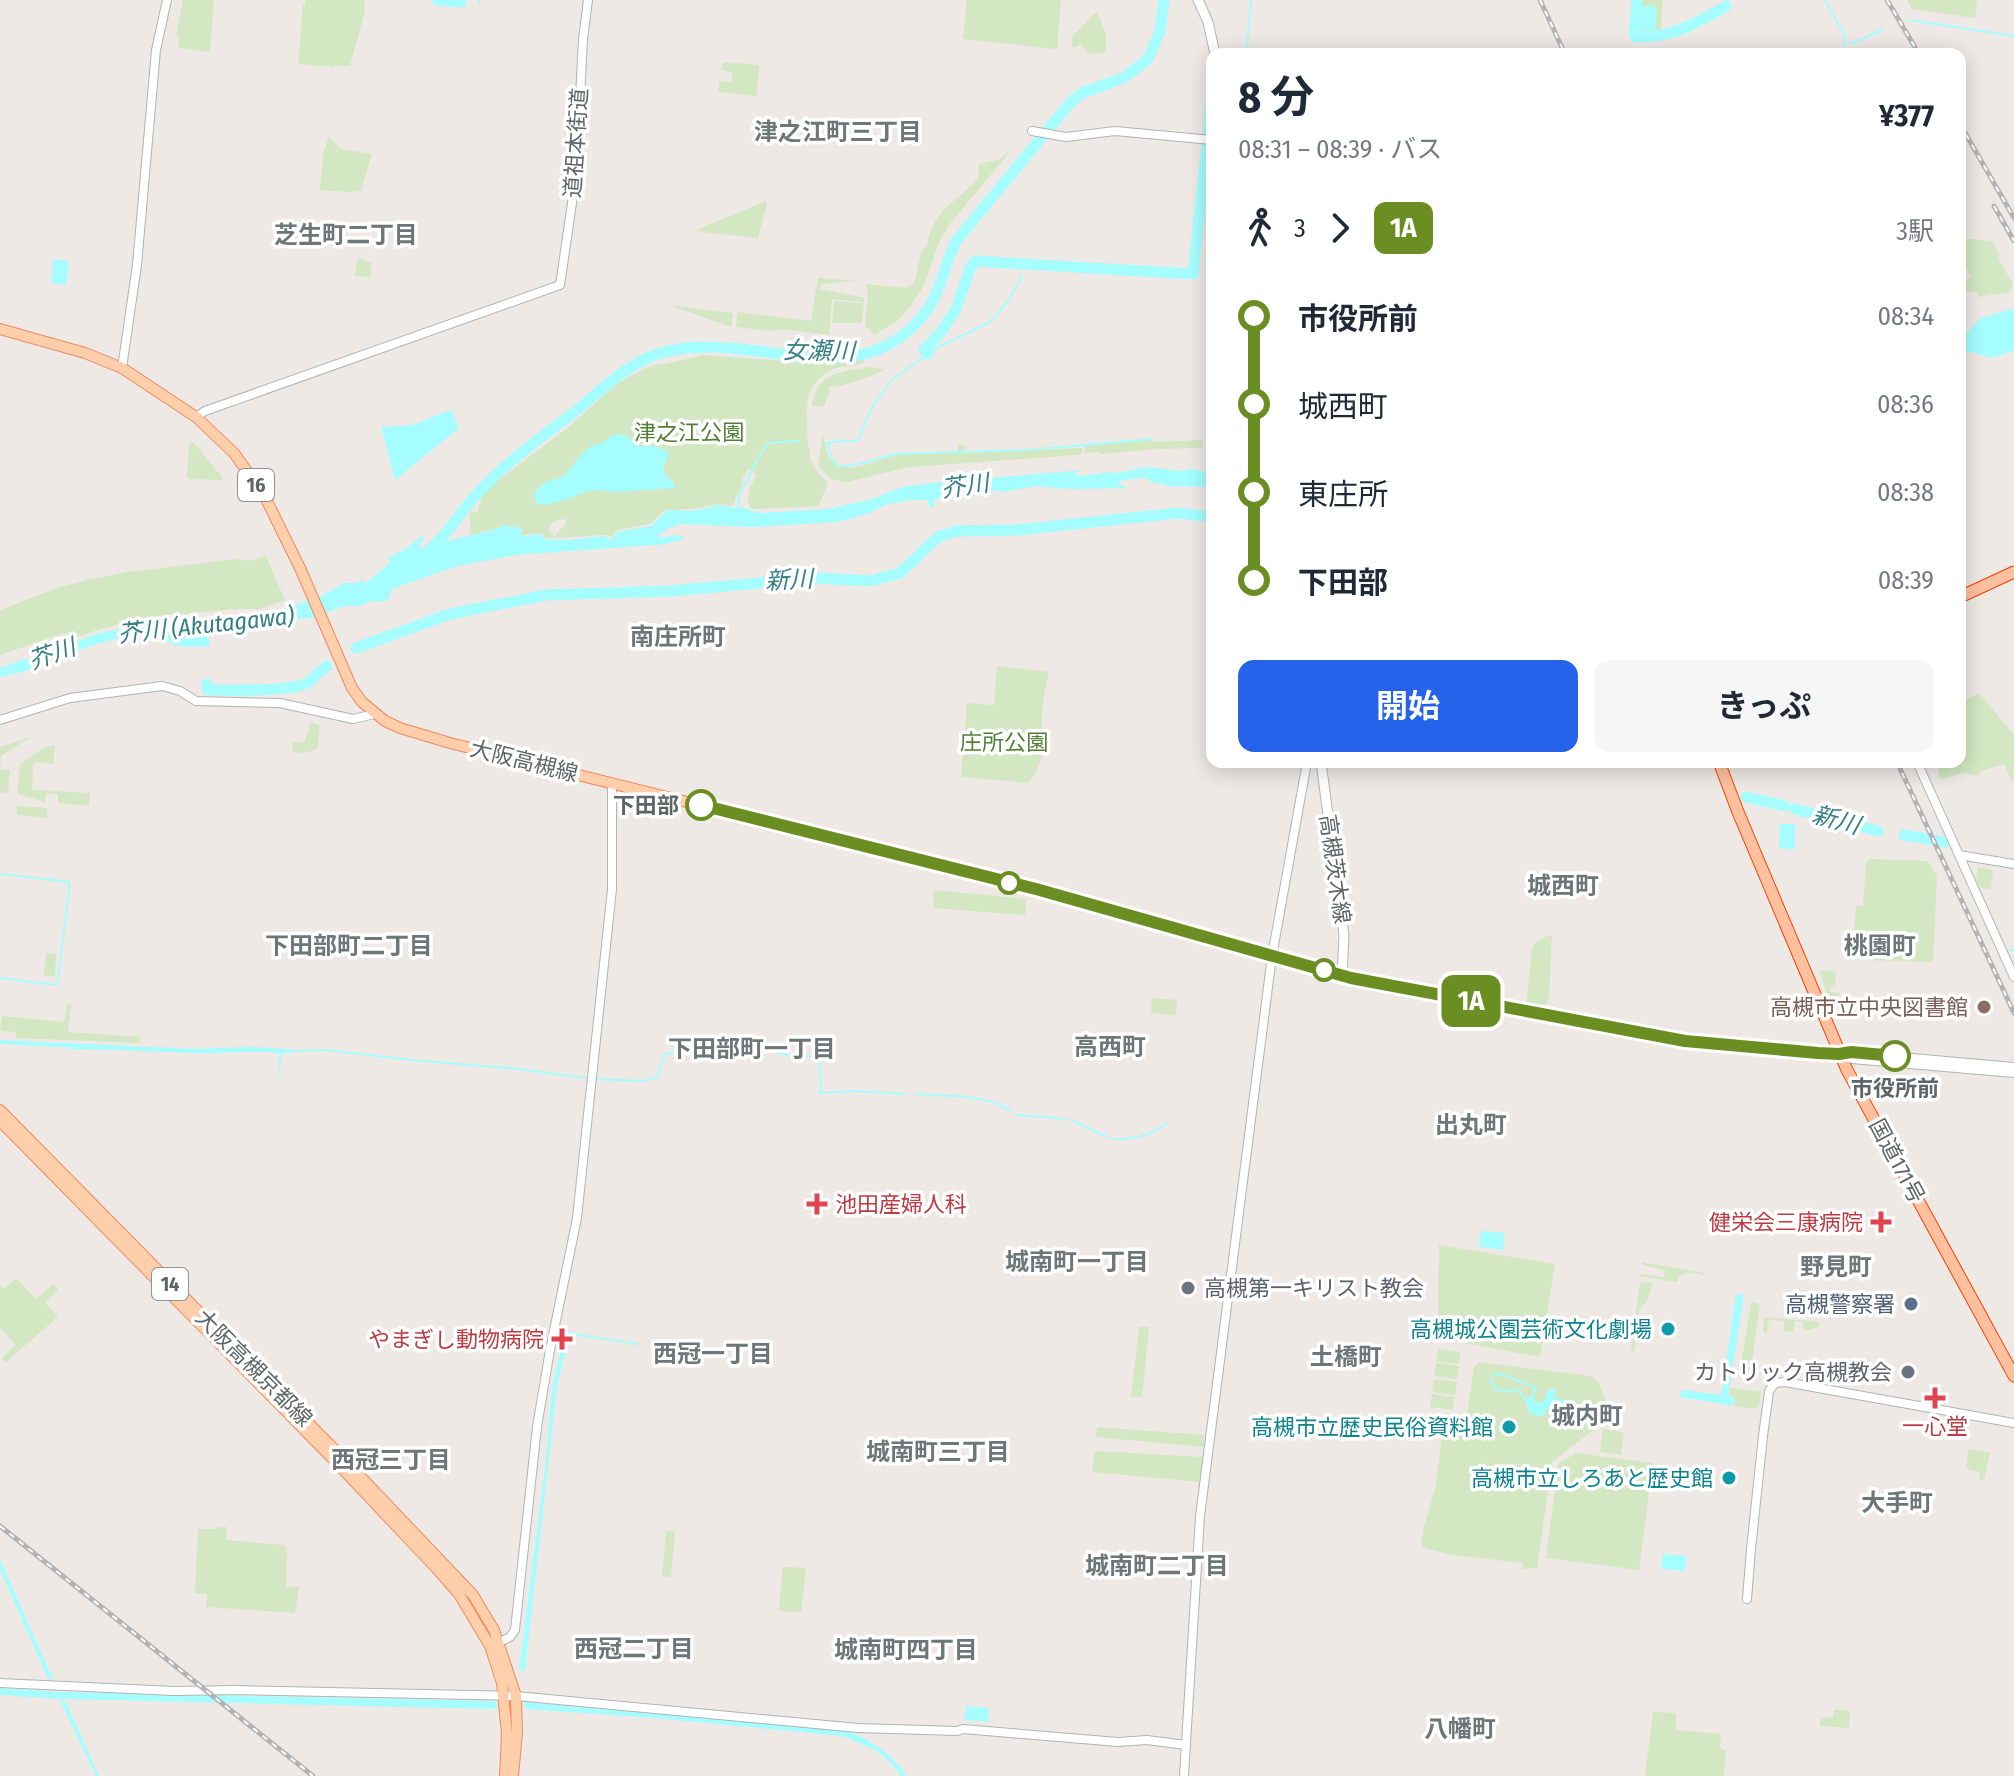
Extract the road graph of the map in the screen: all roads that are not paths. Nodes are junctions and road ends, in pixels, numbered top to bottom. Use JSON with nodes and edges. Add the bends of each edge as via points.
{"nodes":[{"id":1,"x":167,"y":0,"type":"edge"},
{"id":2,"x":588,"y":0,"type":"edge"},
{"id":3,"x":1198,"y":0,"type":"edge"},
{"id":4,"x":1214,"y":48,"type":"edge"},
{"id":5,"x":1033,"y":132,"type":"dead end"},
{"id":6,"x":1206,"y":139,"type":"edge"},
{"id":7,"x":0,"y":329,"type":"edge"},
{"id":8,"x":122,"y":368,"type":"junction"},
{"id":9,"x":196,"y":417,"type":"junction"},
{"id":10,"x":2014,"y":572,"type":"edge"},
{"id":11,"x":1966,"y":594,"type":"edge"},
{"id":12,"x":374,"y":714,"type":"junction"},
{"id":13,"x":0,"y":720,"type":"edge"},
{"id":14,"x":1306,"y":768,"type":"edge"},
{"id":15,"x":1322,"y":768,"type":"edge"},
{"id":16,"x":1721,"y":768,"type":"edge"},
{"id":17,"x":1920,"y":768,"type":"edge"},
{"id":18,"x":612,"y":783,"type":"junction"},
{"id":19,"x":1959,"y":855,"type":"junction"},
{"id":20,"x":2014,"y":864,"type":"edge"},
{"id":21,"x":1272,"y":956,"type":"junction"},
{"id":22,"x":1342,"y":976,"type":"junction"},
{"id":23,"x":2014,"y":977,"type":"edge"},
{"id":24,"x":1839,"y":1054,"type":"junction"},
{"id":25,"x":2014,"y":1070,"type":"edge"},
{"id":26,"x":0,"y":1110,"type":"edge"},
{"id":27,"x":0,"y":1121,"type":"edge"},
{"id":28,"x":2014,"y":1376,"type":"edge"},
{"id":29,"x":2014,"y":1423,"type":"edge"},
{"id":30,"x":339,"y":1459,"type":"junction"},
{"id":31,"x":1747,"y":1599,"type":"dead end"},
{"id":32,"x":495,"y":1644,"type":"junction"},
{"id":33,"x":0,"y":1683,"type":"edge"},
{"id":34,"x":511,"y":1702,"type":"junction"},
{"id":35,"x":1186,"y":1745,"type":"junction"},
{"id":36,"x":505,"y":1776,"type":"edge"},
{"id":37,"x":513,"y":1776,"type":"edge"},
{"id":38,"x":1184,"y":1776,"type":"edge"}],
"edges":[{"from":1,"to":8,"type":"street","via":[[156,50],[136,279]]},
{"from":2,"to":9,"type":"street","name":"道祖本街道","via":[[576,176],[560,285]]},
{"from":3,"to":4,"type":"main road"},
{"from":5,"to":6,"type":"street","via":[[1066,137],[1115,131]]},
{"from":7,"to":8,"type":"main road","name":"大阪高槻線","number":"16"},
{"from":8,"to":9,"type":"main road","name":"大阪高槻線","number":"16"},
{"from":9,"to":12,"type":"main road","name":"大阪高槻線","number":"16","via":[[234,453],[265,497],[352,688]]},
{"from":10,"to":11,"type":"highway"},
{"from":12,"to":13,"type":"street","via":[[353,719],[280,703],[196,701],[162,686],[70,698]]},
{"from":12,"to":18,"type":"main road","name":"大阪高槻線","number":"16","via":[[400,728]]},
{"from":14,"to":21,"type":"street"},
{"from":15,"to":22,"type":"main road","name":"高槻茨木線","via":[[1344,935]]},
{"from":16,"to":24,"type":"highway","name":"国道171号"},
{"from":17,"to":19,"type":"street"},
{"from":18,"to":21,"type":"main road","name":"大阪高槻線","number":"16","via":[[1036,889]]},
{"from":18,"to":32,"type":"street","via":[[612,889],[577,1218],[537,1427],[515,1630]]},
{"from":19,"to":20,"type":"street"},
{"from":19,"to":23,"type":"street"},
{"from":21,"to":22,"type":"main road","name":"大阪高槻線","number":"16"},
{"from":21,"to":35,"type":"street","via":[[1200,1516]]},
{"from":22,"to":24,"type":"main road","name":"大阪高槻線","number":"16","via":[[1685,1041]]},
{"from":24,"to":25,"type":"street"},
{"from":24,"to":28,"type":"highway","name":"国道171号"},
{"from":26,"to":30,"type":"main road","name":"大阪高槻京都線","number":"14"},
{"from":27,"to":30,"type":"main road","name":"大阪高槻京都線","number":"14"},
{"from":29,"to":31,"type":"street","via":[[1775,1383],[1760,1460]]},
{"from":30,"to":32,"type":"main road","name":"大阪高槻京都線","number":"14","via":[[473,1595],[494,1630]]},
{"from":32,"to":34,"type":"main road","name":"大阪高槻京都線","number":"14"},
{"from":33,"to":34,"type":"street"},
{"from":34,"to":35,"type":"street"},
{"from":34,"to":36,"type":"main road","name":"大阪高槻京都線","number":"14"},
{"from":34,"to":37,"type":"main road","name":"大阪高槻京都線","number":"14","via":[[517,1733]]},
{"from":35,"to":38,"type":"street"}]}
